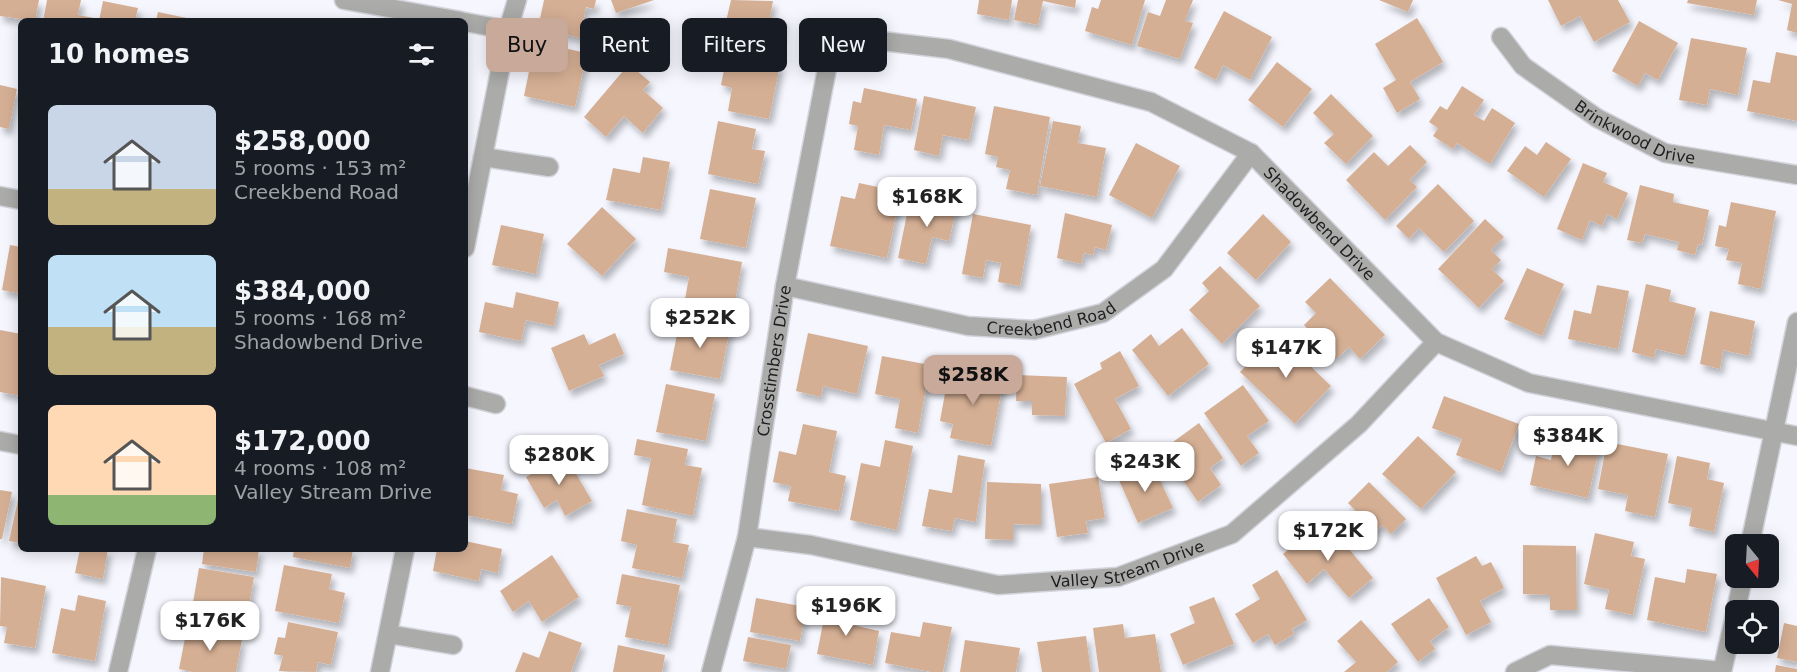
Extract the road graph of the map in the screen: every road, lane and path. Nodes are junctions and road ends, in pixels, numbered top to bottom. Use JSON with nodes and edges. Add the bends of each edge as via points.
{"nodes":[{"id":1,"x":344,"y":0,"type":"edge"},
{"id":2,"x":517,"y":0,"type":"edge"},
{"id":3,"x":446,"y":18,"type":"edge"},
{"id":4,"x":512,"y":18,"type":"edge"},
{"id":5,"x":468,"y":22,"type":"edge"},
{"id":6,"x":486,"y":26,"type":"edge"},
{"id":7,"x":1501,"y":37,"type":"dead end"},
{"id":8,"x":887,"y":42,"type":"edge"},
{"id":9,"x":500,"y":72,"type":"edge"},
{"id":10,"x":826,"y":72,"type":"edge"},
{"id":11,"x":1251,"y":153,"type":"junction"},
{"id":12,"x":483,"y":157,"type":"junction"},
{"id":13,"x":549,"y":167,"type":"dead end"},
{"id":14,"x":1797,"y":175,"type":"edge"},
{"id":15,"x":0,"y":196,"type":"edge"},
{"id":16,"x":18,"y":199,"type":"edge"},
{"id":17,"x":468,"y":233,"type":"edge"},
{"id":18,"x":785,"y":286,"type":"junction"},
{"id":19,"x":1797,"y":321,"type":"edge"},
{"id":20,"x":1436,"y":342,"type":"junction"},
{"id":21,"x":468,"y":397,"type":"edge"},
{"id":22,"x":496,"y":404,"type":"dead end"},
{"id":23,"x":1775,"y":431,"type":"junction"},
{"id":24,"x":1797,"y":436,"type":"edge"},
{"id":25,"x":0,"y":441,"type":"edge"},
{"id":26,"x":18,"y":444,"type":"edge"},
{"id":27,"x":1752,"y":534,"type":"edge"},
{"id":28,"x":747,"y":537,"type":"junction"},
{"id":29,"x":146,"y":552,"type":"edge"},
{"id":30,"x":404,"y":552,"type":"edge"},
{"id":31,"x":388,"y":633,"type":"junction"},
{"id":32,"x":453,"y":645,"type":"dead end"},
{"id":33,"x":1726,"y":654,"type":"edge"},
{"id":34,"x":118,"y":672,"type":"edge"},
{"id":35,"x":380,"y":672,"type":"edge"},
{"id":36,"x":711,"y":672,"type":"edge"},
{"id":37,"x":1515,"y":672,"type":"edge"},
{"id":38,"x":1722,"y":672,"type":"edge"}],
"edges":[{"from":1,"to":3,"type":"street"},
{"from":2,"to":4,"type":"street"},
{"from":5,"to":6,"type":"street"},
{"from":7,"to":14,"type":"street","name":"Brinkwood Drive","via":[[1523,66],[1597,117],[1665,153]]},
{"from":8,"to":11,"type":"street","name":"Shadowbend Drive","via":[[949,49],[1151,102]]},
{"from":9,"to":12,"type":"street"},
{"from":10,"to":18,"type":"street","name":"Crosstimbers Drive"},
{"from":11,"to":18,"type":"street","name":"Creekbend Road","via":[[1164,269],[1102,313],[1034,330],[968,326]]},
{"from":11,"to":20,"type":"street","name":"Shadowbend Drive"},
{"from":12,"to":13,"type":"street"},
{"from":12,"to":17,"type":"street"},
{"from":15,"to":16,"type":"street"},
{"from":18,"to":28,"type":"street","name":"Crosstimbers Drive"},
{"from":19,"to":23,"type":"street"},
{"from":20,"to":23,"type":"street","name":"Shadowbend Drive","via":[[1529,383]]},
{"from":20,"to":28,"type":"street","name":"Valley Stream Drive","via":[[1359,424],[1232,534],[1118,577],[998,585],[811,545]]},
{"from":21,"to":22,"type":"street"},
{"from":23,"to":24,"type":"street","name":"Shadowbend Drive"},
{"from":23,"to":27,"type":"street"},
{"from":25,"to":26,"type":"street"},
{"from":28,"to":36,"type":"street","name":"Crosstimbers Drive"},
{"from":29,"to":34,"type":"street"},
{"from":30,"to":31,"type":"street"},
{"from":31,"to":32,"type":"street"},
{"from":31,"to":35,"type":"street"},
{"from":33,"to":38,"type":"street"},
{"from":37,"to":38,"type":"street","via":[[1550,655]]}]}
